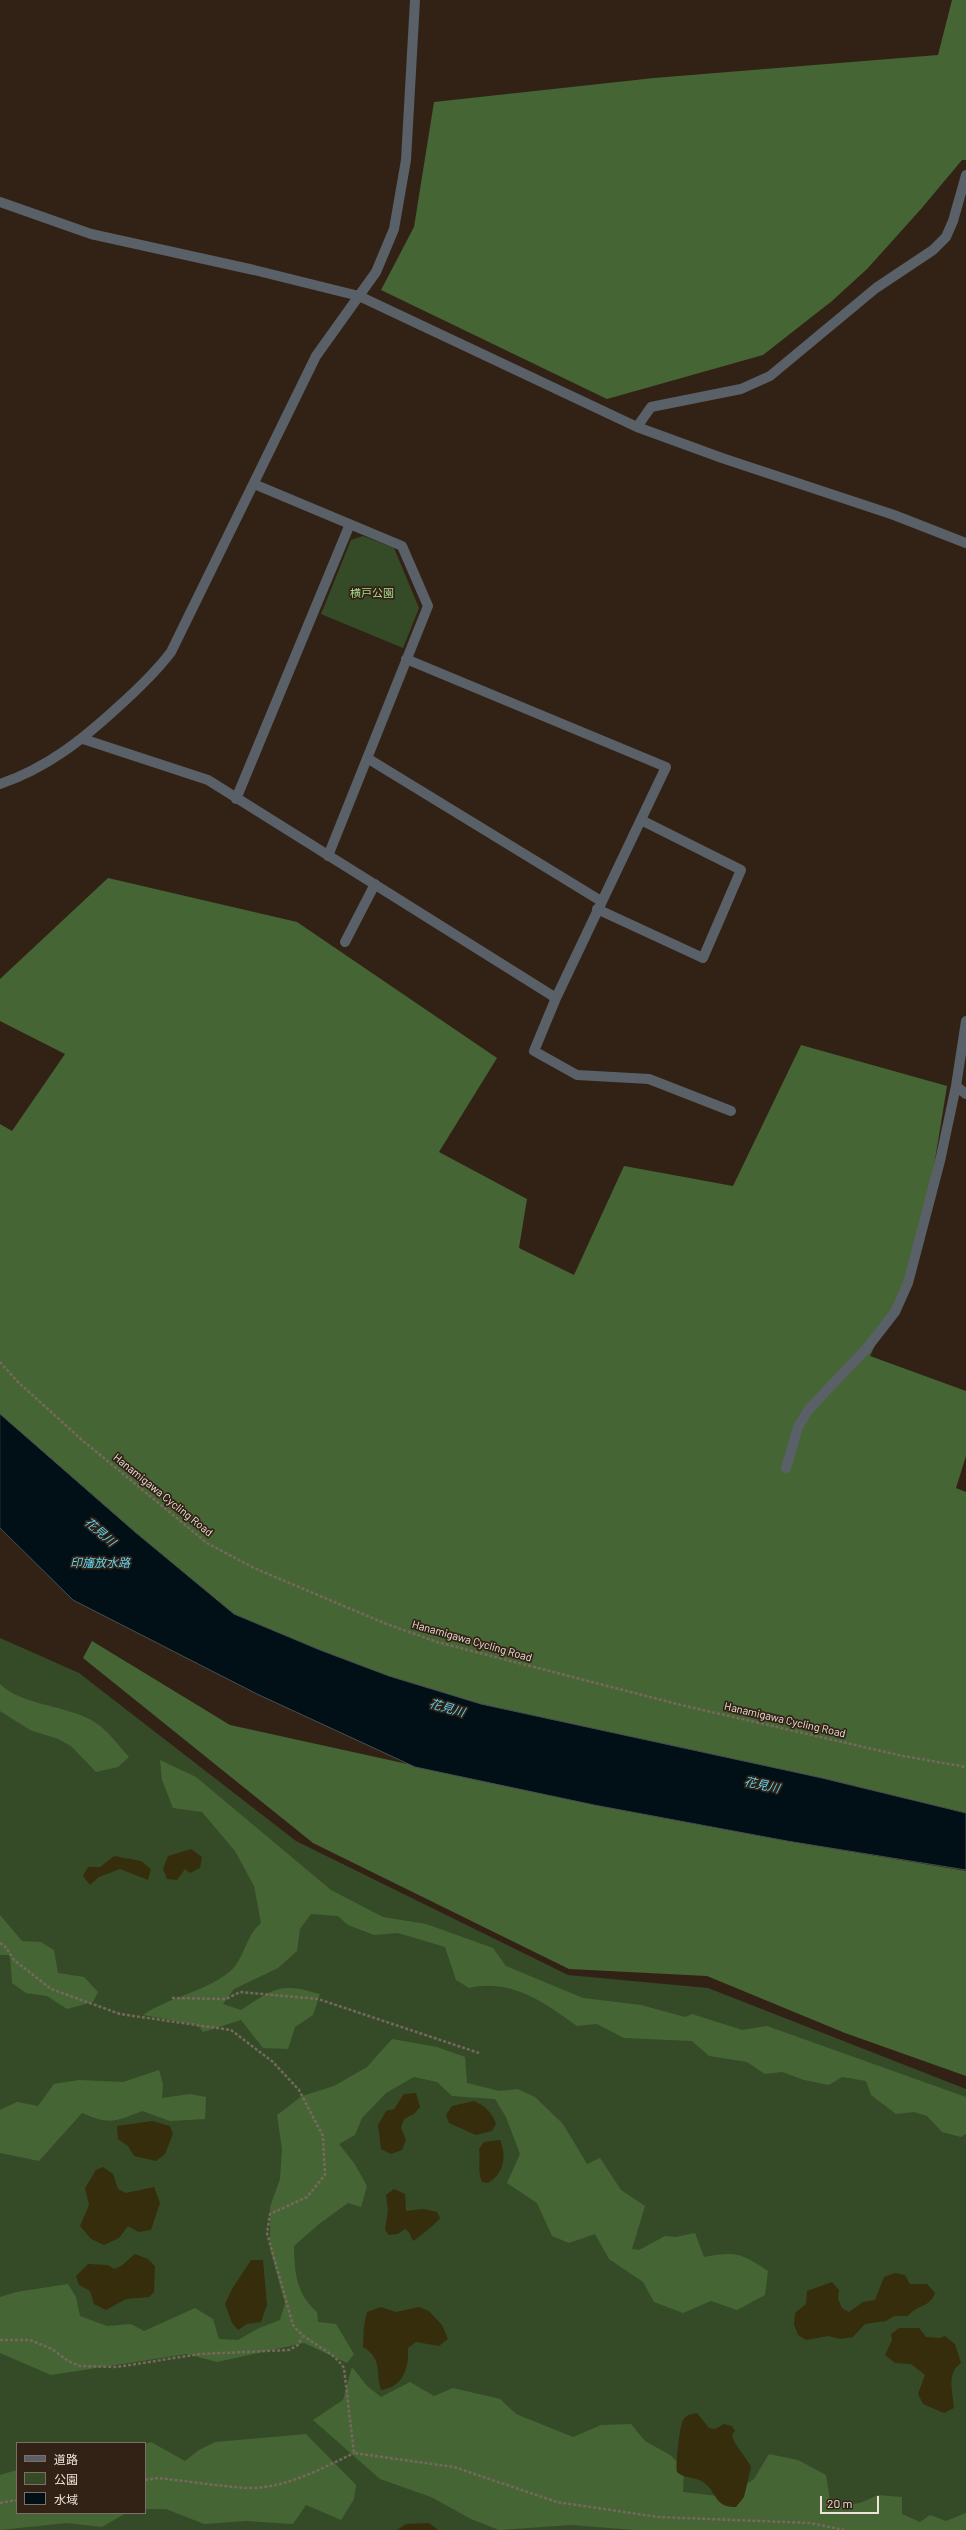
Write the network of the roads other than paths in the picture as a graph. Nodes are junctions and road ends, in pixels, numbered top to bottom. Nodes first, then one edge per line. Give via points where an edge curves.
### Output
1 (415, 0) edge
2 (966, 175) edge
3 (0, 202) edge
4 (359, 296) junction
5 (637, 427) junction
6 (254, 484) junction
7 (350, 524) junction
8 (966, 543) edge
9 (406, 659) junction
10 (83, 739) junction
11 (367, 758) junction
12 (0, 784) edge
13 (236, 799) junction
14 (641, 820) junction
15 (328, 856) junction
16 (375, 884) junction
17 (599, 905) junction
18 (345, 942) dead end
19 (556, 998) junction
20 (966, 1021) edge
21 (956, 1086) junction
22 (966, 1094) edge
23 (731, 1111) dead end
24 (786, 1468) dead end

1 - 4 street via 406,160 394,229 376,272
2 - 5 street via 946,237 933,250 876,288 770,376 741,388 651,407
3 - 4 street via 91,234
4 - 5 street
4 - 6 street via 316,356
5 - 8 street via 894,515
6 - 7 street
6 - 10 street via 171,652 155,673
7 - 9 street via 402,546 428,606
7 - 13 street
9 - 11 street
9 - 14 street via 666,767
10 - 12 street via 41,768
10 - 13 street via 208,780
11 - 15 street
11 - 17 street
13 - 15 street
14 - 17 street
14 - 17 street via 741,870 703,958
15 - 16 street
16 - 18 street
16 - 19 street
17 - 19 street
19 - 23 street via 534,1051 577,1075 649,1079
20 - 21 street
21 - 22 street
21 - 24 street via 940,1161 908,1283 895,1312 867,1348 809,1409 798,1427

